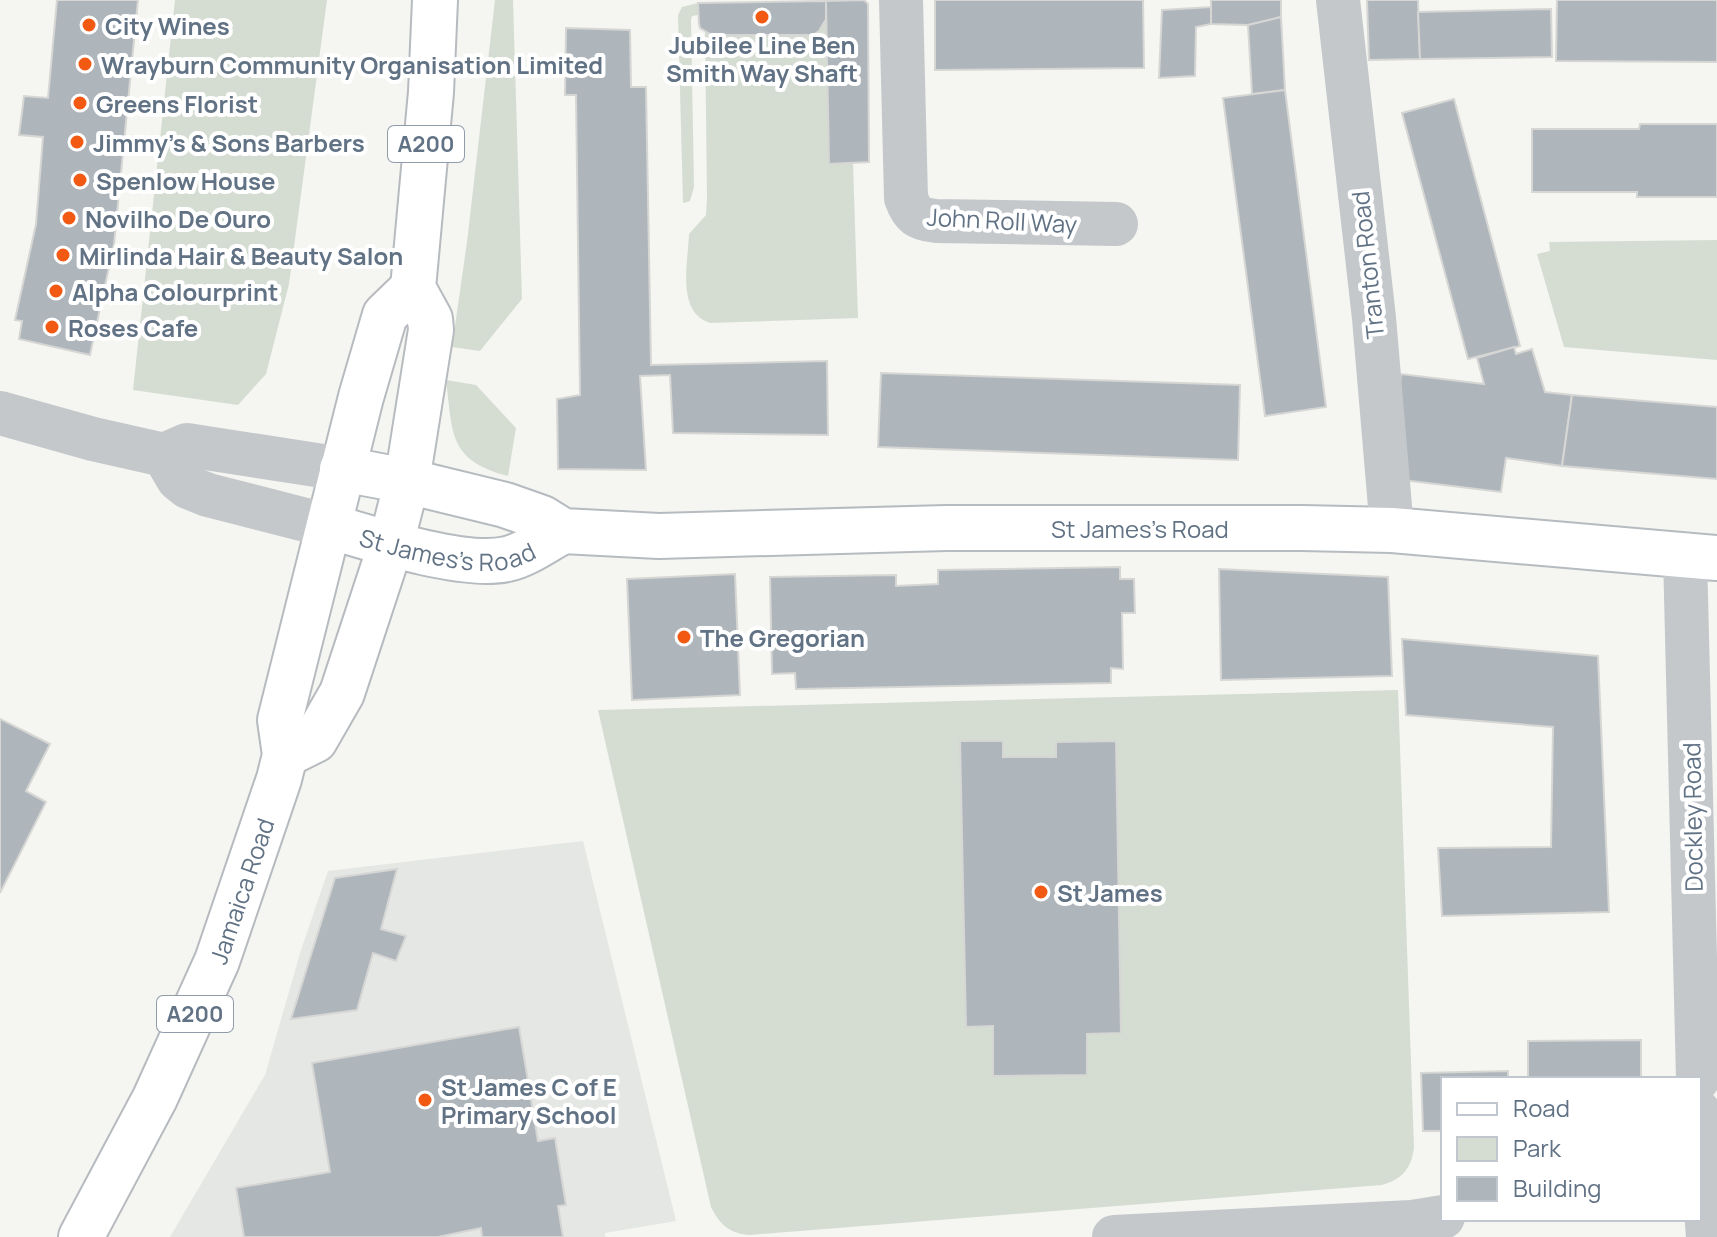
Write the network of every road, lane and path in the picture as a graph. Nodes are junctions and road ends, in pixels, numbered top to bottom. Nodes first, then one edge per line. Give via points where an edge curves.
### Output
1 (435, 0) edge
2 (901, 0) edge
3 (1338, 0) edge
4 (1116, 224) dead end
5 (413, 288) junction
6 (0, 413) edge
7 (164, 455) junction
8 (342, 469) junction
9 (407, 481) junction
10 (329, 526) junction
11 (1392, 530) junction
12 (563, 531) junction
13 (391, 544) junction
14 (1701, 556) edge
15 (285, 755) junction
16 (1698, 1077) edge
17 (1701, 1180) edge
18 (1441, 1217) edge
19 (1390, 1230) edge
20 (81, 1237) edge
21 (1114, 1237) edge
22 (1708, 1237) edge

1 - 5 main road, A200
2 - 4 street, John Roll Way via 906,198 911,212 936,221
3 - 11 street, Tranton Road
5 - 8 main road, Jamaica Road / A200 via 385,315
5 - 9 main road via 431,330
6 - 7 street
7 - 8 street via 187,445
7 - 10 street via 188,487
8 - 9 main road, St James's Road
8 - 10 main road, Jamaica Road / A200
9 - 12 main road, St James's Road via 505,505
9 - 13 main road
10 - 13 main road, St James's Road
10 - 15 main road, Jamaica Road / A200 via 280,720
11 - 12 main road, St James's Road via 1186,526 659,536
11 - 14 main road, St James's Road
12 - 13 main road, St James's Road via 508,559 459,558
13 - 15 main road via 342,693 315,740
14 - 16 street, Dockley Road
15 - 20 main road, Jamaica Road / A200 via 240,901 207,986
17 - 22 street
18 - 19 street
19 - 21 street

